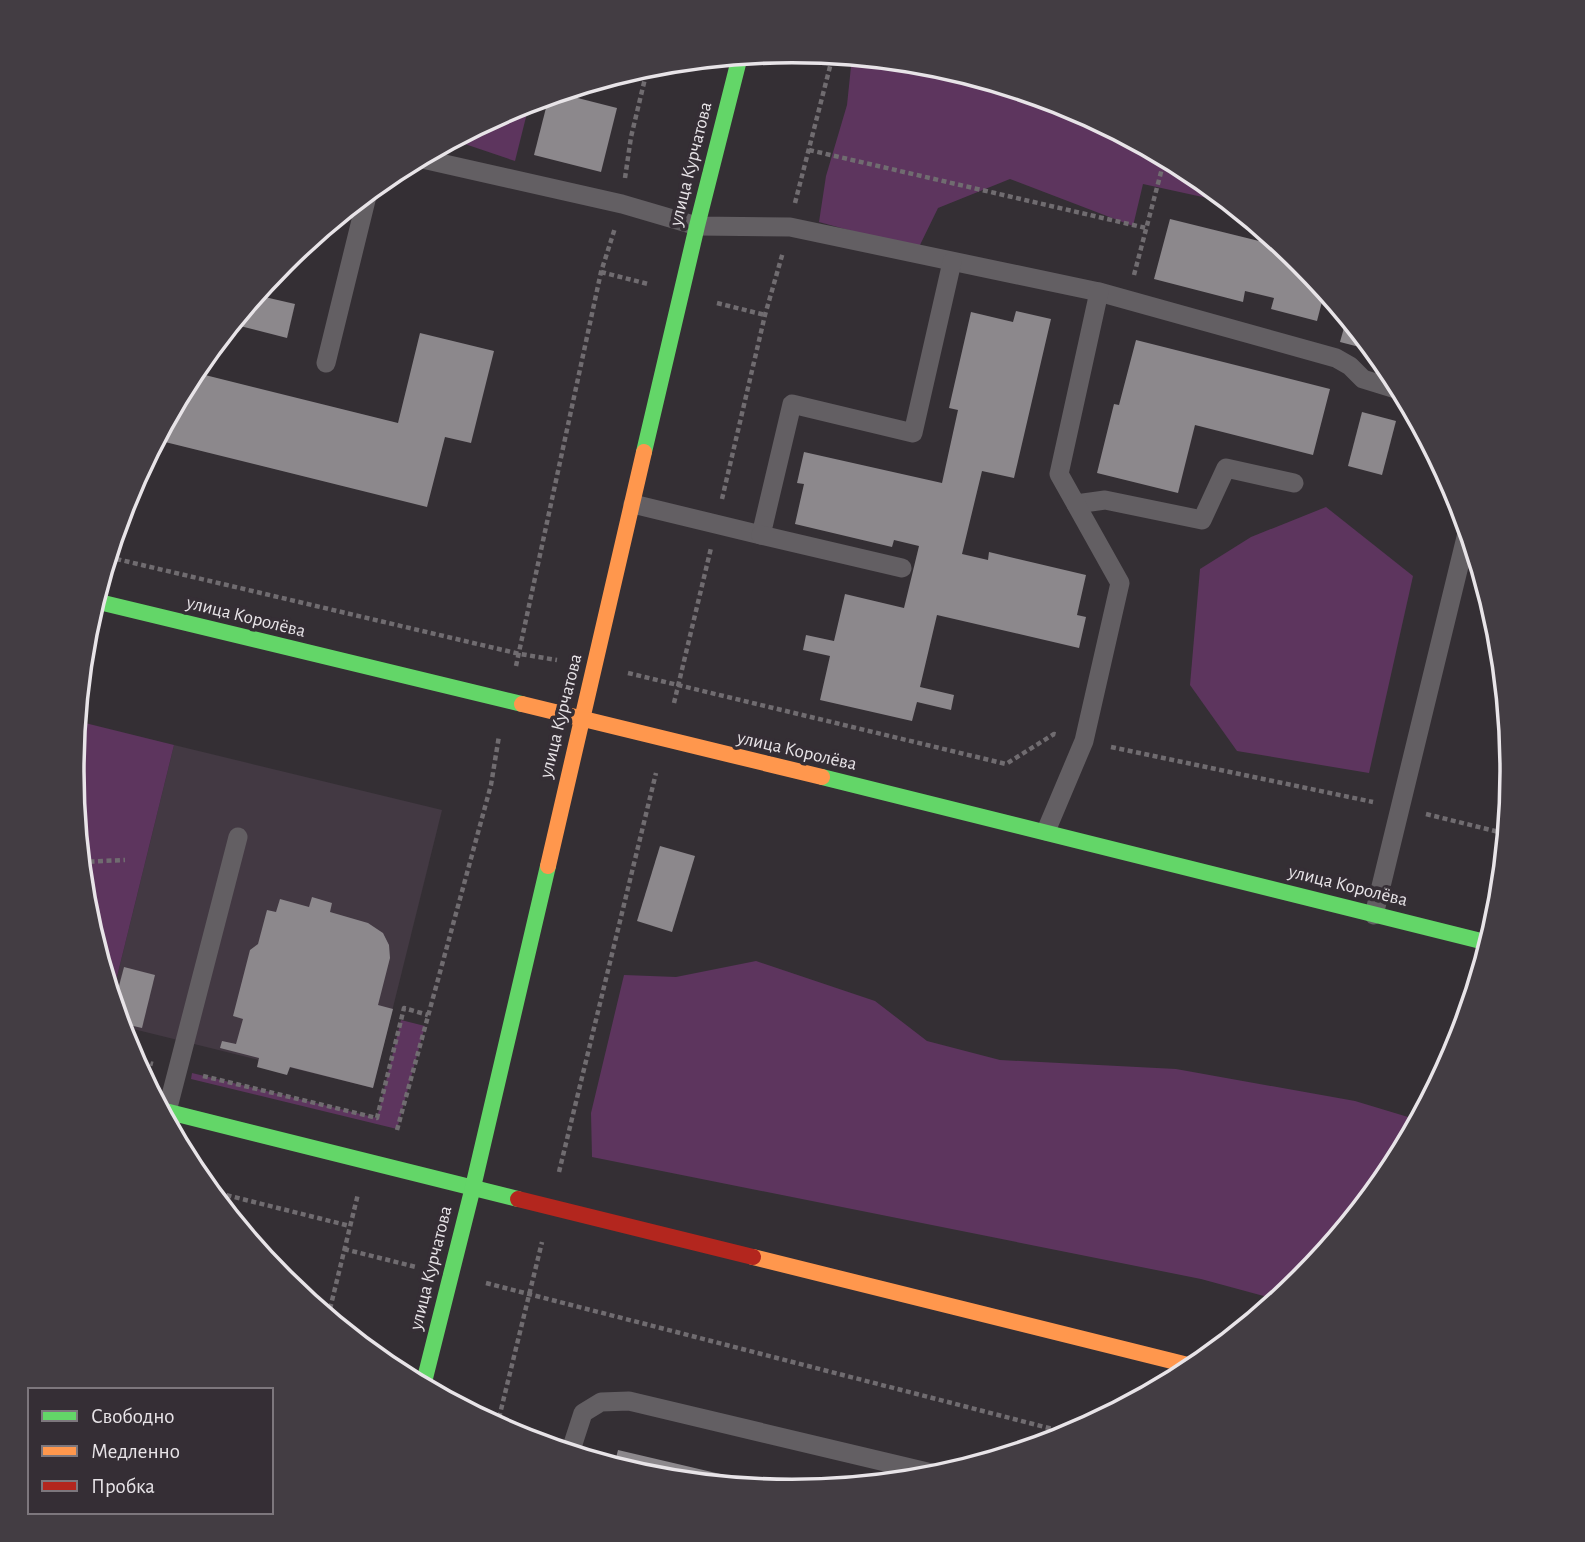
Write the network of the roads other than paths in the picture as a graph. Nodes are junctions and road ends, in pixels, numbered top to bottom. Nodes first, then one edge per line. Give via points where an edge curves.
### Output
1 (738, 66) edge
2 (433, 161) edge
3 (364, 207) edge
4 (697, 226) junction
5 (952, 261) junction
6 (1099, 292) junction
7 (326, 363) dead end
8 (1386, 386) edge
9 (1294, 483) dead end
10 (634, 504) junction
11 (1076, 504) junction
12 (761, 535) junction
13 (1464, 546) edge
14 (902, 568) dead end
15 (105, 604) edge
16 (581, 720) junction
17 (1046, 831) junction
18 (238, 836) dead end
19 (1374, 915) junction
20 (1479, 941) edge
21 (167, 1102) edge
22 (173, 1113) edge
23 (473, 1187) junction
24 (1181, 1363) edge
25 (425, 1376) edge
26 (573, 1444) edge
27 (912, 1468) edge

1 - 4 main road, улица Курчатова
2 - 4 lane via 622,204
3 - 7 lane
4 - 5 lane via 790,227
4 - 10 main road, улица Курчатова
5 - 6 lane
5 - 12 lane via 913,433 792,404
6 - 8 lane via 1336,358 1363,379
6 - 11 lane via 1059,474
9 - 11 lane via 1226,468 1202,520 1105,500
10 - 12 lane
10 - 16 main road, улица Курчатова
11 - 17 lane via 1120,583 1084,741
12 - 14 lane
13 - 19 lane
15 - 16 main road, улица Королёва
16 - 17 main road, улица Королёва
16 - 23 main road, улица Курчатова
17 - 19 main road, улица Королёва
18 - 21 lane
19 - 20 main road, улица Королёва
22 - 23 main road
23 - 24 main road
23 - 25 main road, улица Курчатова
26 - 27 lane via 583,1413 601,1402 629,1401

